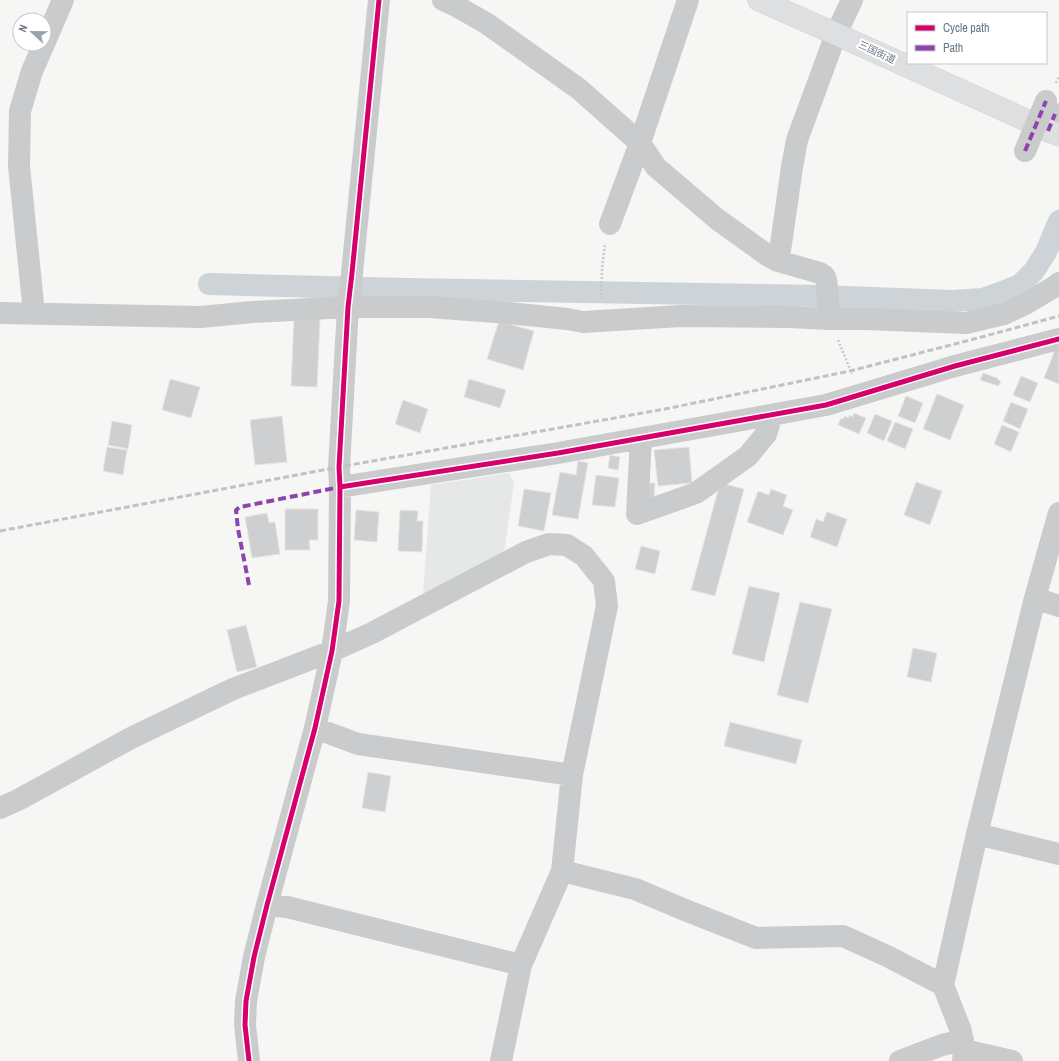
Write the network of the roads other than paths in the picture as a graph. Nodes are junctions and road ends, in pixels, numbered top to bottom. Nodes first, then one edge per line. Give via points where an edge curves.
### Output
1 (63, 0) edge
2 (379, 0) edge
3 (443, 0) edge
4 (688, 0) edge
5 (759, 0) edge
6 (852, 0) edge
7 (52, 25) edge
8 (836, 34) junction
9 (40, 52) edge
10 (907, 62) edge
11 (911, 64) edge
12 (1052, 120) edge
13 (640, 143) junction
14 (1025, 151) dead end
15 (610, 224) road end
16 (778, 261) junction
17 (1059, 283) edge
18 (349, 302) junction
19 (0, 313) edge
20 (34, 313) junction
21 (828, 314) junction
22 (1059, 339) edge
23 (772, 415) junction
24 (641, 438) junction
25 (340, 488) junction
26 (1059, 513) edge
27 (1035, 598) junction
28 (1059, 606) edge
29 (332, 651) junction
30 (315, 728) junction
31 (572, 775) junction
32 (0, 808) edge
33 (976, 834) junction
34 (1059, 854) edge
35 (562, 870) junction
36 (267, 905) junction
37 (521, 965) junction
38 (943, 985) junction
39 (963, 1051) edge
40 (249, 1061) edge
41 (501, 1061) edge
42 (900, 1061) edge
43 (1012, 1061) edge

1 - 7 street
2 - 18 street
3 - 13 street via 486,22 579,89
4 - 13 street
5 - 8 highway, 三国街道
6 - 8 street
8 - 10 highway, 三国街道
8 - 16 street via 797,140
9 - 20 street via 20,111 19,166
11 - 12 highway, 三国街道
12 - 14 street, bridge
13 - 15 street
13 - 16 street via 656,167 716,219
16 - 21 street via 820,273 826,278
17 - 21 street via 1004,314 966,323 865,319
18 - 20 street via 202,317
18 - 21 street via 516,313 583,322 681,316 789,317
18 - 25 street via 339,467
19 - 20 street
22 - 23 street via 955,366 826,405
23 - 24 street
23 - 24 street via 766,434 748,456 696,493 637,514
24 - 25 street via 558,454
25 - 29 street via 339,601
26 - 27 street
27 - 28 street
27 - 33 street
29 - 30 street
29 - 31 street via 372,633 526,552 548,544 567,545 584,556 604,581 607,606
29 - 32 street via 227,692 131,738
30 - 31 street via 358,744
30 - 36 street
31 - 35 street
33 - 34 street
33 - 38 street
35 - 37 street
35 - 38 street via 635,888 756,938 843,936
36 - 37 street via 287,907
36 - 40 street via 246,1001 245,1025
37 - 41 street
38 - 39 street via 961,1031
39 - 42 street via 942,1045
39 - 43 street

